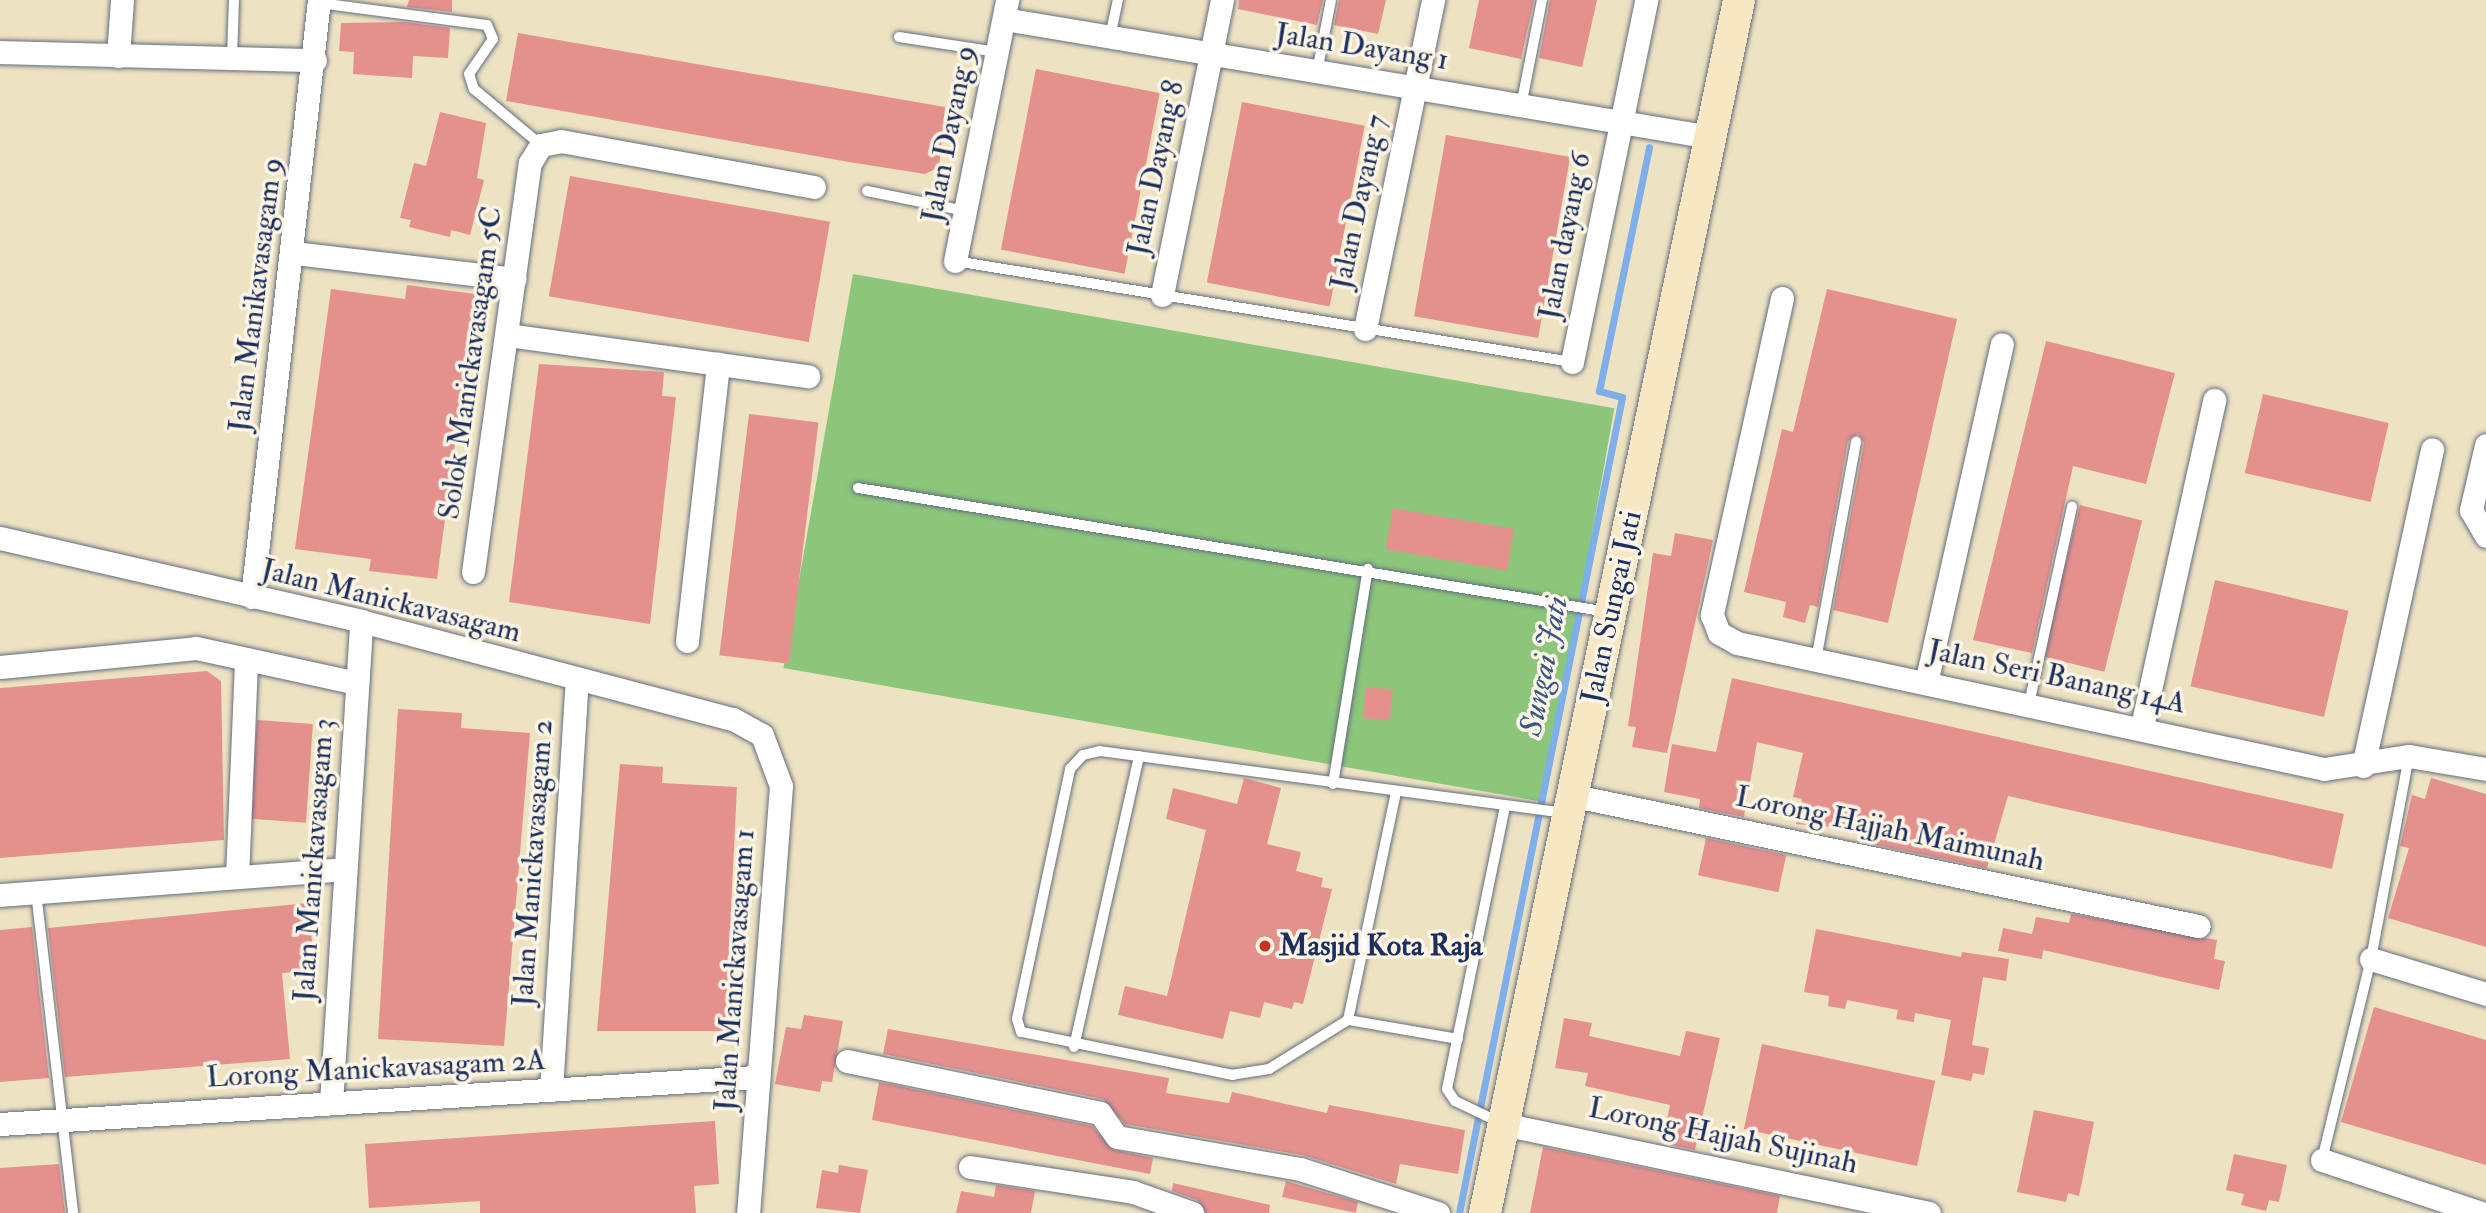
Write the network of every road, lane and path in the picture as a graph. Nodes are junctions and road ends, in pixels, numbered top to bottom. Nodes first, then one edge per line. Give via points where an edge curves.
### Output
1 (122, 0) edge
2 (234, 0) edge
3 (1118, 0) edge
4 (1222, 0) edge
5 (1331, 0) edge
6 (1433, 0) edge
7 (1542, 0) edge
8 (1646, 0) edge
9 (1739, 0) edge
10 (319, 1) edge
11 (1005, 10) edge
12 (900, 37) dead end
13 (1110, 37) junction
14 (0, 52) edge
15 (997, 52) junction
16 (1211, 54) junction
17 (118, 56) junction
18 (232, 57) junction
19 (315, 60) junction
20 (1317, 72) junction
21 (1415, 88) junction
22 (1521, 106) junction
23 (1620, 122) junction
24 (1710, 137) junction
25 (536, 154) junction
26 (814, 187) dead end
27 (867, 191) dead end
28 (965, 211) junction
29 (294, 253) junction
30 (955, 261) joint
31 (514, 279) junction
32 (1162, 295) junction
33 (1782, 298) dead end
34 (1366, 328) junction
35 (507, 335) junction
36 (2002, 344) dead end
37 (1572, 362) joint
38 (718, 363) junction
39 (808, 376) dead end
40 (2214, 400) dead end
41 (1856, 442) dead end
42 (2486, 445) edge
43 (2432, 449) dead end
44 (858, 488) dead end
45 (2072, 507) dead end
46 (2486, 536) edge
47 (0, 538) edge
48 (1368, 569) junction
49 (473, 572) dead end
50 (252, 597) junction
51 (1603, 611) junction
52 (361, 621) junction
53 (687, 641) dead end
54 (246, 659) junction
55 (1816, 660) junction
56 (0, 667) edge
57 (576, 682) junction
58 (1926, 682) junction
59 (357, 683) junction
60 (2029, 704) junction
61 (2142, 726) junction
62 (762, 735) joint
63 (1139, 756) junction
64 (2409, 756) junction
65 (2363, 766) junction
66 (2486, 769) edge
67 (1333, 784) junction
68 (1396, 792) junction
69 (1505, 806) junction
70 (1563, 807) junction
71 (345, 869) junction
72 (237, 877) junction
73 (36, 892) junction
74 (0, 895) edge
75 (2197, 926) dead end
76 (2371, 959) junction
77 (2486, 995) edge
78 (1348, 1020) junction
79 (1458, 1039) junction
80 (1074, 1047) junction
81 (847, 1061) dead end
82 (756, 1077) junction
83 (551, 1090) junction
84 (331, 1103) junction
85 (62, 1119) junction
86 (1494, 1120) junction
87 (0, 1124) edge
88 (2322, 1160) joint
89 (970, 1167) dead end
90 (2449, 1208) edge
91 (73, 1213) edge
92 (748, 1213) edge
93 (1192, 1213) edge
94 (1438, 1213) edge
95 (1485, 1213) edge
96 (1929, 1213) edge
97 (2480, 1213) edge

1 - 17 street
2 - 18 lane
3 - 13 lane
4 - 16 street, Jalan Dayang 8
5 - 20 lane
6 - 21 street, Jalan Dayang 7
7 - 22 lane
8 - 23 street, Jalan dayang 6
9 - 24 main road, Jalan Sungai Jati
10 - 19 street, Jalan Manikavasagam 9
10 - 25 lane via 487,25 493,39 469,74 474,89
11 - 13 street, Jalan Dayang 1
11 - 15 street, Jalan Dayang 9
12 - 15 lane
13 - 16 street, Jalan Dayang 1
14 - 17 street
15 - 28 street, Jalan Dayang 9
16 - 20 street, Jalan Dayang 1
16 - 32 street, Jalan Dayang 8
17 - 18 street
18 - 19 street
19 - 29 street, Jalan Manikavasagam 9
20 - 21 street, Jalan Dayang 1
21 - 22 street, Jalan Dayang 1
21 - 34 street, Jalan Dayang 7
22 - 23 street, Jalan Dayang 1
23 - 24 street, Jalan Dayang 1
23 - 37 street, Jalan dayang 6
24 - 51 main road, Jalan Sungai Jati
25 - 26 street via 561,141
25 - 31 street, Solok Manickavasagam 5C
27 - 28 lane
28 - 30 street, Jalan Dayang 9
29 - 31 street
29 - 50 street, Jalan Manikavasagam 9
30 - 32 lane
31 - 35 street, Solok Manickavasagam 5C
32 - 34 lane
33 - 55 street, Jalan Seri Banang 14A via 1712,615 1719,633 1737,643
34 - 37 lane
35 - 38 street
35 - 49 street, Solok Manickavasagam 5C
36 - 58 street
38 - 39 street
38 - 53 street
40 - 61 street
41 - 55 lane
42 - 46 street via 2471,510
43 - 65 street
44 - 48 lane
45 - 60 lane
47 - 50 street, Jalan Manickavasagam
48 - 51 lane
48 - 67 lane
50 - 52 street, Jalan Manickavasagam
51 - 70 main road, Jalan Sungai Jati
52 - 57 street, Jalan Manickavasagam
52 - 59 street, Jalan Manickavasagam 3
54 - 56 street via 196,648
54 - 59 street
54 - 72 street
55 - 58 street, Jalan Seri Banang 14A
57 - 62 street, Jalan Manickavasagam via 733,719
57 - 83 street, Jalan Manickavasagam 2
58 - 60 street, Jalan Seri Banang 14A
59 - 71 street, Jalan Manickavasagam 3
60 - 61 street, Jalan Seri Banang 14A
61 - 65 street, Jalan Seri Banang 14A via 2324,769
62 - 82 street, Jalan Manickavasagam 1 via 781,786
63 - 67 lane
63 - 80 lane
63 - 80 lane via 1100,751 1083,755 1070,769 1017,1019 1033,1040
64 - 65 street, Jalan Seri Banang 14A
64 - 66 street
64 - 76 lane
67 - 68 lane
68 - 69 lane
68 - 78 lane
69 - 70 lane
69 - 79 lane
70 - 75 street, Lorong Hajjah Maimunah
70 - 86 main road, Jalan Sungai Jati
71 - 72 street
71 - 84 street, Jalan Manickavasagam 3
72 - 73 street
73 - 74 street
73 - 85 lane
76 - 77 street
76 - 88 lane
78 - 79 lane
78 - 80 lane via 1254,1074
79 - 86 lane via 1447,1089 1465,1107
81 - 94 street via 1100,1113 1117,1137 1300,1170
82 - 83 street, Lorong Manickavasagam 2A
82 - 92 street, Jalan Manickavasagam 1
83 - 84 street, Lorong Manickavasagam 2A
84 - 85 street, Lorong Manickavasagam 2A
85 - 87 street, Lorong Manickavasagam 2A
85 - 91 lane
86 - 95 main road, Jalan Sungai Jati
86 - 96 street, Lorong Hajjah Sujinah
88 - 90 street
89 - 93 street via 1133,1192
90 - 97 street

